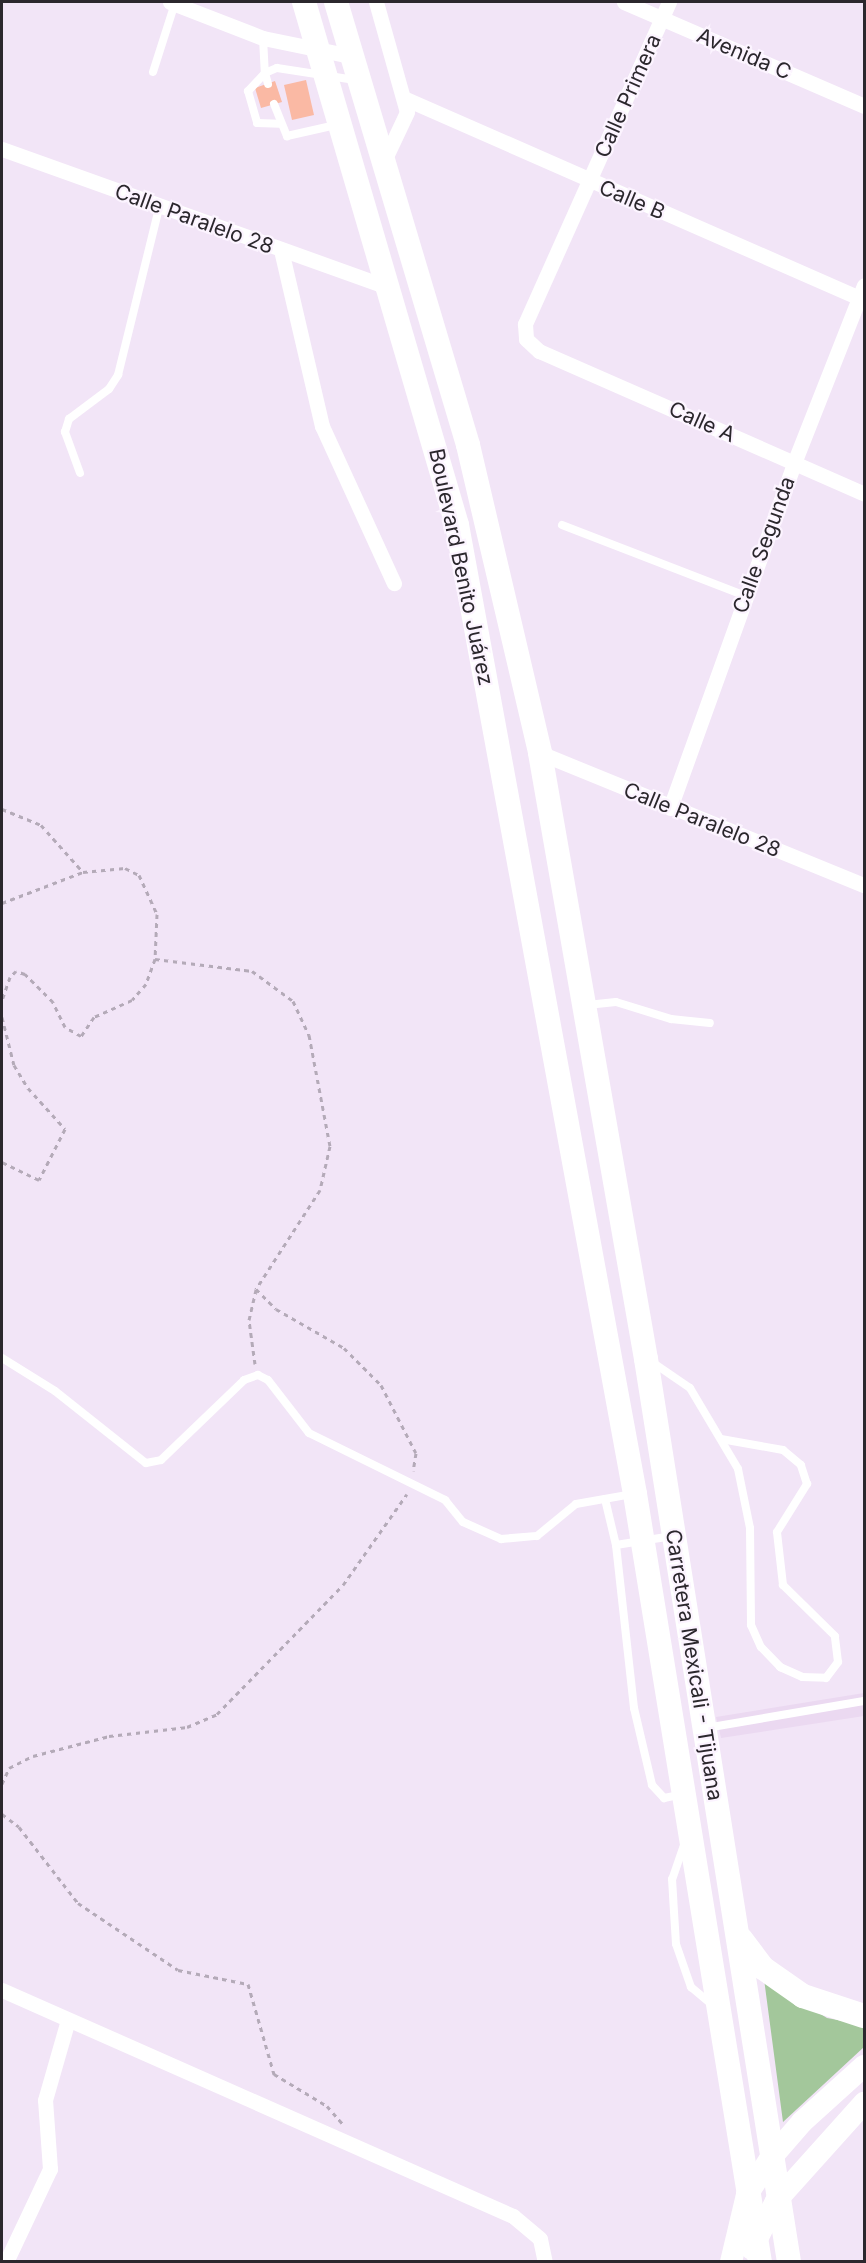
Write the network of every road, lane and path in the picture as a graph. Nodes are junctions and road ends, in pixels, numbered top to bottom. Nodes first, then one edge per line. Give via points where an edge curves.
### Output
1 (172, 2) edge
2 (304, 2) edge
3 (336, 2) edge
4 (376, 2) edge
5 (624, 2) edge
6 (669, 2) edge
7 (662, 18) junction
8 (263, 38) junction
9 (319, 52) junction
10 (351, 56) junction
11 (153, 72) dead end
12 (264, 73) junction
13 (326, 75) junction
14 (360, 81) junction
15 (268, 84) dead end
16 (406, 99) junction
17 (274, 104) dead end
18 (864, 106) edge
19 (280, 124) junction
20 (340, 124) junction
21 (2, 149) edge
22 (383, 163) junction
23 (590, 182) junction
24 (159, 208) junction
25 (281, 250) junction
26 (388, 287) junction
27 (863, 294) edge
28 (539, 351) joint
29 (417, 381) junction
30 (794, 463) junction
31 (80, 473) dead end
32 (864, 494) edge
33 (483, 508) junction
34 (562, 525) dead end
35 (394, 582) dead end
36 (746, 596) junction
37 (540, 753) junction
38 (670, 808) junction
39 (2, 809) edge
40 (83, 872) junction
41 (864, 885) edge
42 (2, 903) edge
43 (2, 1000) edge
44 (583, 1005) junction
45 (2, 1017) edge
46 (710, 1023) dead end
47 (594, 1070) joint
48 (560, 1073) joint
49 (2, 1162) edge
50 (256, 1289) dead end
51 (2, 1358) edge
52 (646, 1359) junction
53 (258, 1375) junction
54 (721, 1439) junction
55 (635, 1494) junction
56 (605, 1498) junction
57 (673, 1536) junction
58 (642, 1539) junction
59 (616, 1545) junction
60 (864, 1701) edge
61 (705, 1728) junction
62 (685, 1794) junction
63 (2, 1814) edge
64 (690, 1830) junction
65 (740, 1938) junction
66 (2, 1990) edge
67 (864, 2016) edge
68 (719, 2019) junction
69 (68, 2020) junction
70 (864, 2066) edge
71 (864, 2103) edge
72 (345, 2141) junction
73 (770, 2151) junction
74 (747, 2195) junction
75 (776, 2201) junction
76 (754, 2253) edge
77 (6, 2262) edge
78 (545, 2262) edge
79 (730, 2262) edge
80 (782, 2262) edge
81 (789, 2262) edge

1 - 8 street
1 - 11 lane
2 - 9 main road, Boulevard Benito Juárez
3 - 10 main road, Boulevard Benito Juárez
4 - 16 street
5 - 7 street, Avenida C
6 - 7 street, Calle Primera
7 - 18 street, Avenida C
7 - 23 street, Calle Primera
8 - 9 street
8 - 12 lane
9 - 10 street
9 - 13 main road, Boulevard Benito Juárez
10 - 14 main road, Boulevard Benito Juárez
12 - 13 lane via 292,68
12 - 15 lane
12 - 19 lane via 248,91 257,123
13 - 14 lane
13 - 20 main road, Boulevard Benito Juárez
14 - 22 main road, Boulevard Benito Juárez
16 - 22 street via 404,126
16 - 23 street, Calle B
17 - 19 lane
19 - 20 lane via 283,132 293,136
20 - 26 main road, Boulevard Benito Juárez
21 - 24 street, Calle Paralelo 28
22 - 33 main road, Boulevard Benito Juárez
23 - 27 street, Calle B
23 - 28 street, Calle Primera via 525,324 526,339
24 - 25 street, Calle Paralelo 28
24 - 31 lane via 118,375 109,389 69,419 65,432
25 - 26 street, Calle Paralelo 28
25 - 35 street via 322,426
26 - 29 main road, Boulevard Benito Juárez
27 - 30 street, Calle Segunda
28 - 30 street, Calle A
29 - 33 main road via 443,417 470,504
29 - 48 main road, Boulevard Benito Juárez via 457,525
30 - 32 street, Calle A
30 - 36 street, Calle Segunda
33 - 37 main road, Boulevard Benito Juárez
34 - 36 lane
36 - 38 street, Calle Segunda
37 - 38 street, Calle Paralelo 28
37 - 44 main road, Boulevard Benito Juárez
38 - 41 street, Calle Paralelo 28
39 - 40 path via 41,825
40 - 42 path
40 - 43 path via 125,868 139,875 150,891 157,914 155,959 146,984 132,1000 94,1017 81,1036 65,1027 53,1002 25,974 16,971 10,977
44 - 46 lane via 616,1002 671,1019
44 - 47 main road, Boulevard Benito Juárez
45 - 49 path via 14,1065 28,1088 65,1129 39,1180
47 - 52 main road, Carretera Mexicali - Tijuana
48 - 55 main road, Carretera Mexicali - Tijuana
50 - 53 path via 249,1320
51 - 53 lane via 55,1391 146,1463 160,1460 244,1380
52 - 54 lane via 690,1388
52 - 57 main road, Carretera Mexicali - Tijuana
53 - 56 lane via 268,1380 309,1433 444,1500 482,1533 501,1539 537,1536 576,1504
54 - 54 lane via 738,1469 750,1528 751,1625 780,1667 802,1677 826,1678 838,1662 834,1636 783,1585 777,1532 807,1484 801,1465 783,1450
55 - 56 lane
55 - 58 main road, Carretera Mexicali - Tijuana
56 - 59 lane
57 - 58 lane
57 - 61 main road, Carretera Mexicali - Tijuana
58 - 59 lane
58 - 62 main road, Carretera Mexicali - Tijuana
59 - 62 lane via 634,1708 652,1785 664,1798
60 - 61 lane
61 - 65 main road, Carretera Mexicali - Tijuana
62 - 64 main road, Carretera Mexicali - Tijuana
63 - 72 path via 20,1827 78,1903 178,1970 248,1984 266,2062 274,2074 341,2119
64 - 68 main road, Carretera Mexicali - Tijuana
64 - 68 lane via 672,1879 671,1917 684,1974
65 - 67 main road via 763,1968 803,1996
65 - 73 main road, Carretera Mexicali - Tijuana
66 - 69 street
68 - 73 main road via 742,2053 753,2129
68 - 74 main road, Carretera Mexicali - Tijuana
69 - 72 street
69 - 77 street via 45,2100 50,2169
70 - 73 main road
71 - 75 main road
72 - 78 street via 513,2216 540,2239
73 - 74 main road
73 - 75 main road, Carretera Mexicali - Tijuana
74 - 76 main road, Carretera Mexicali - Tijuana
74 - 79 main road
75 - 76 main road
75 - 81 main road, Carretera Mexicali - Tijuana
76 - 80 main road via 773,2238

